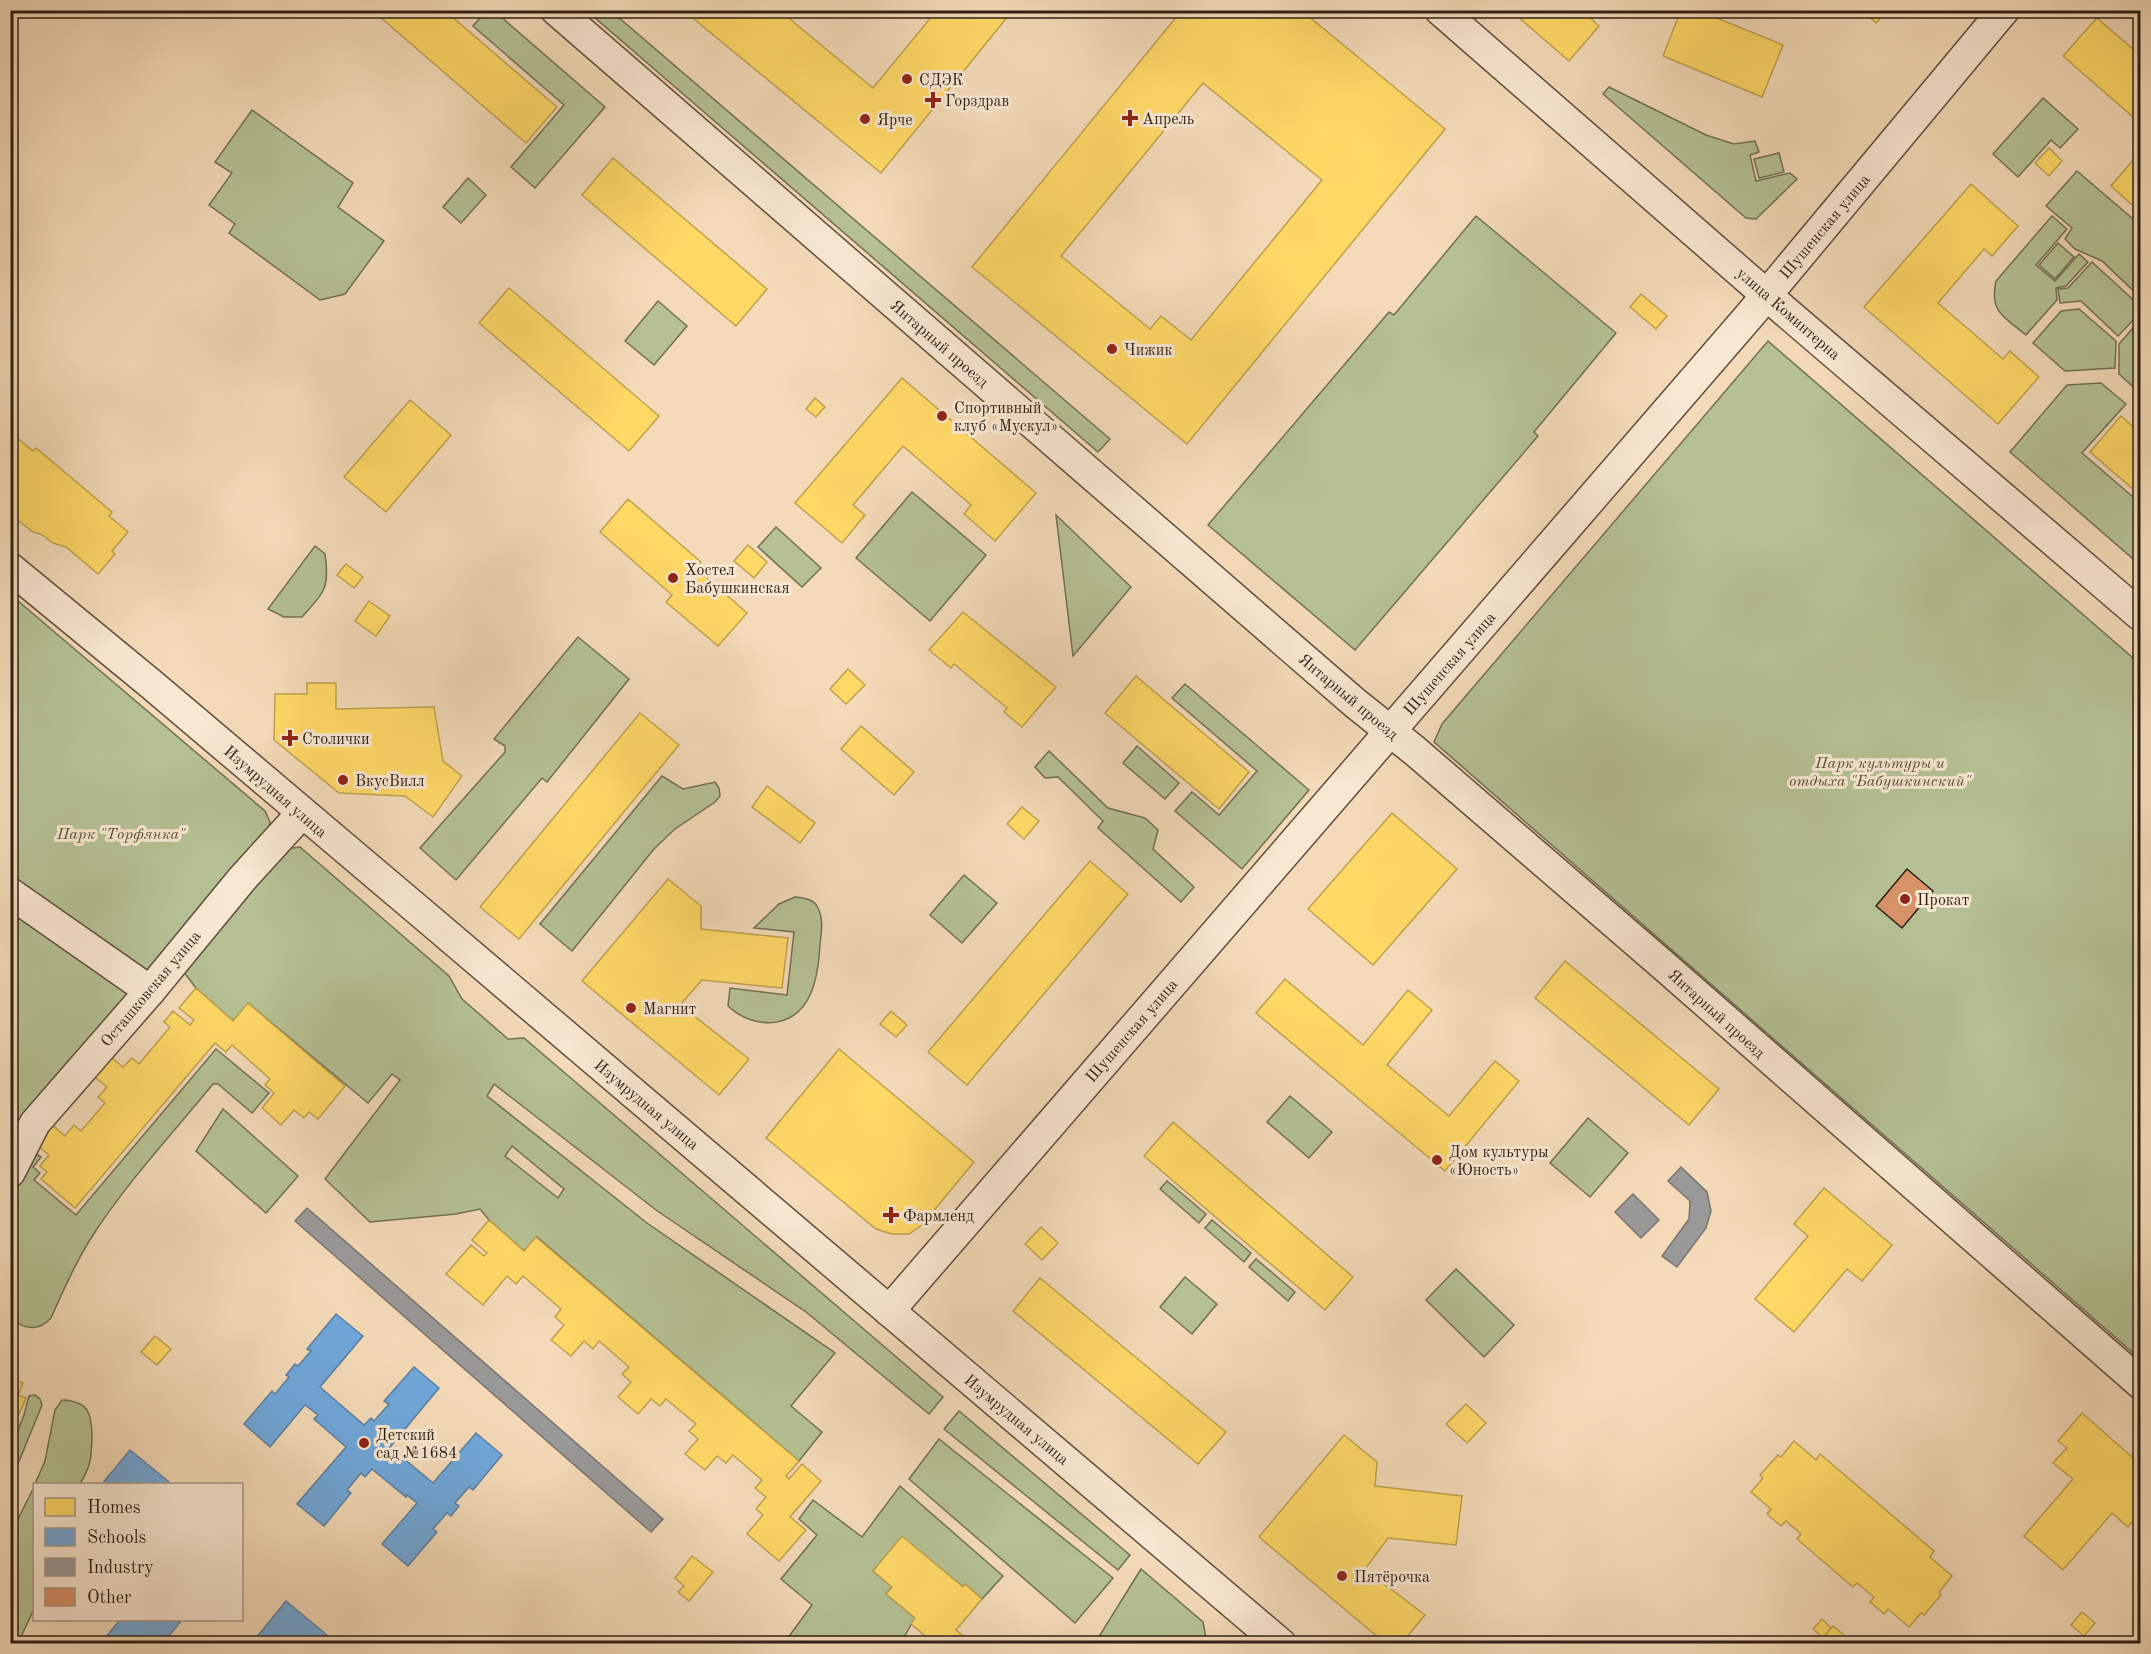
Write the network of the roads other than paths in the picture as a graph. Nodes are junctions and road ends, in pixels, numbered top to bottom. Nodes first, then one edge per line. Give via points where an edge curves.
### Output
1 (556, 10) edge
2 (1440, 10) edge
3 (2004, 10) edge
4 (1767, 295) junction
5 (10, 568) edge
6 (2140, 615) edge
7 (1389, 731) junction
8 (302, 813) junction
9 (10, 893) edge
10 (150, 992) junction
11 (10, 1172) edge
12 (889, 1311) junction
13 (2140, 1383) edge
14 (1281, 1644) edge

1 - 7 street, Янтарный проезд
2 - 4 street, улица Коминтерна
3 - 4 street, Шушенская улица
4 - 6 street, улица Коминтерна
4 - 7 street, Шушенская улица
5 - 8 street, Изумрудная улица
7 - 12 street, Шушенская улица
7 - 13 street, Янтарный проезд
8 - 10 street, Осташковская улица via 242,879
8 - 12 street, Изумрудная улица
9 - 10 street
10 - 11 street, Осташковская улица via 35,1123
12 - 14 street, Изумрудная улица

